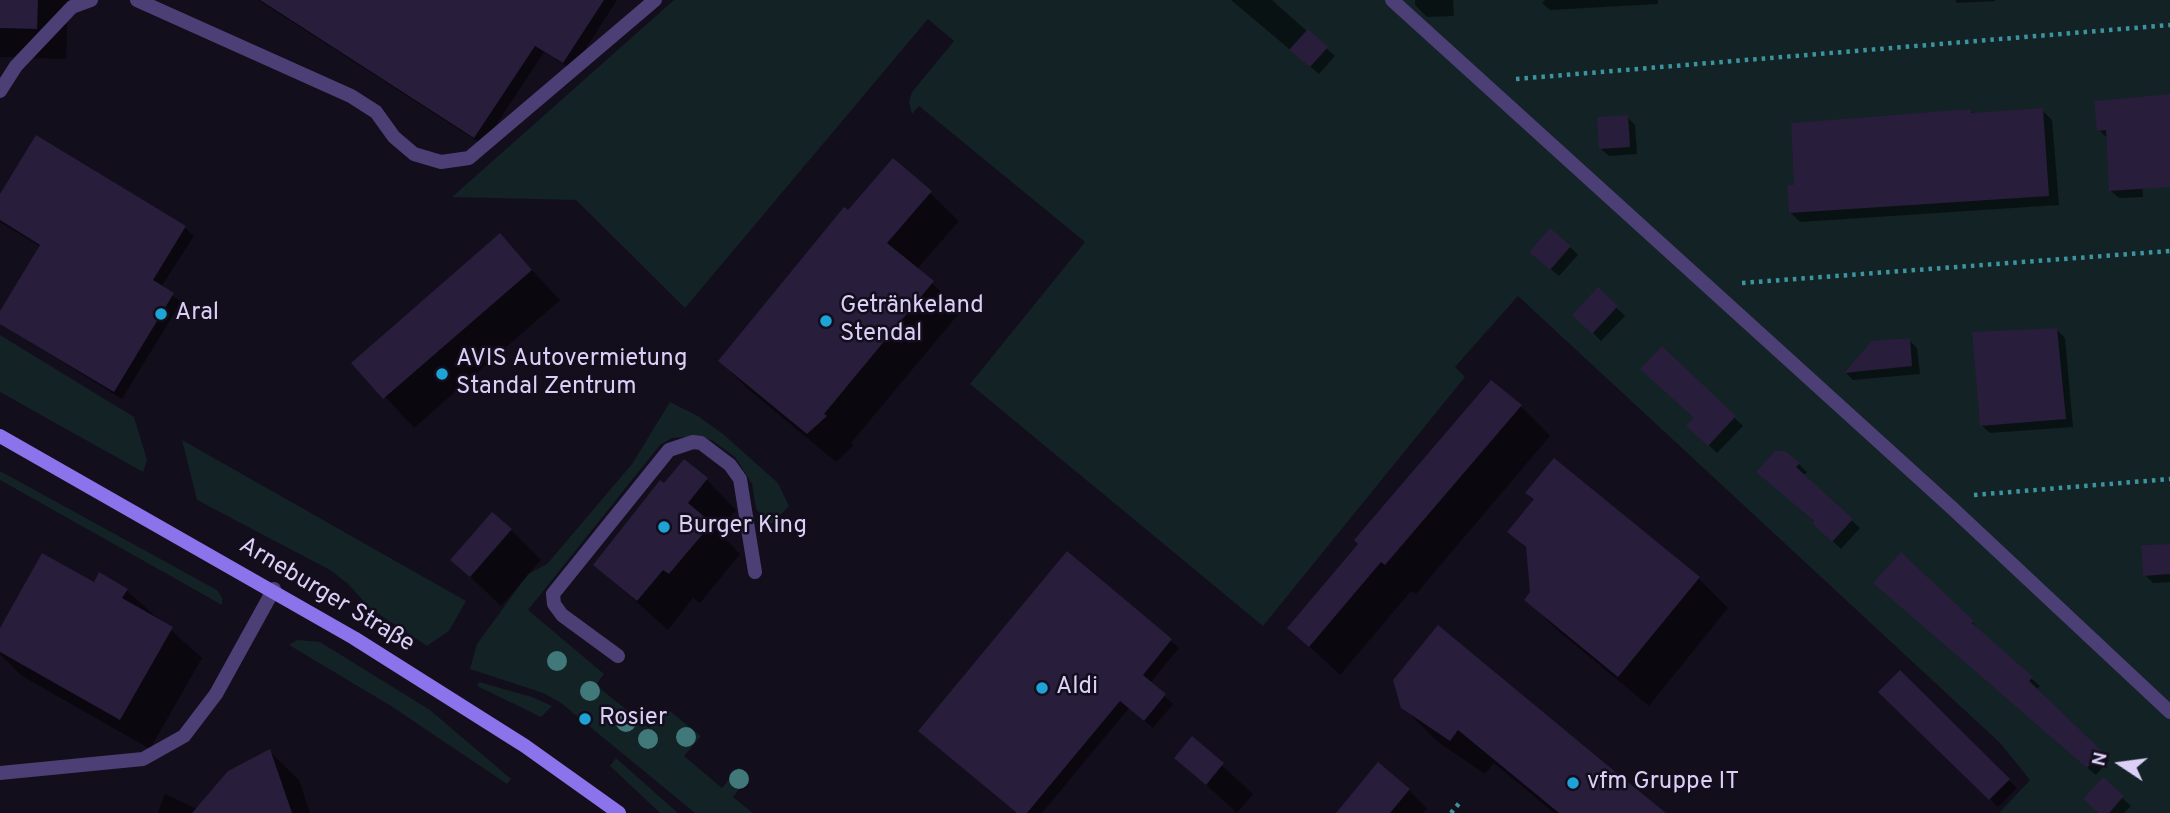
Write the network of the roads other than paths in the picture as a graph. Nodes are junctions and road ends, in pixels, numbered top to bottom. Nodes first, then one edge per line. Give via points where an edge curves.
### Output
1 (91, 0) edge
2 (137, 0) edge
3 (655, 0) edge
4 (1392, 0) edge
5 (0, 91) edge
6 (0, 436) edge
7 (755, 572) dead end
8 (274, 589) junction
9 (618, 656) dead end
10 (2170, 712) edge
11 (0, 773) edge
12 (618, 813) edge

1 - 5 lane via 72,7 16,66
2 - 3 lane via 351,96 376,112 414,154 441,162 469,158
4 - 10 lane
6 - 8 main road, Arneburger Straße
7 - 9 lane via 740,479 701,443 669,450 553,594 562,615
8 - 11 lane via 216,694 184,736 143,759
8 - 12 main road, Arneburger Straße via 525,746

